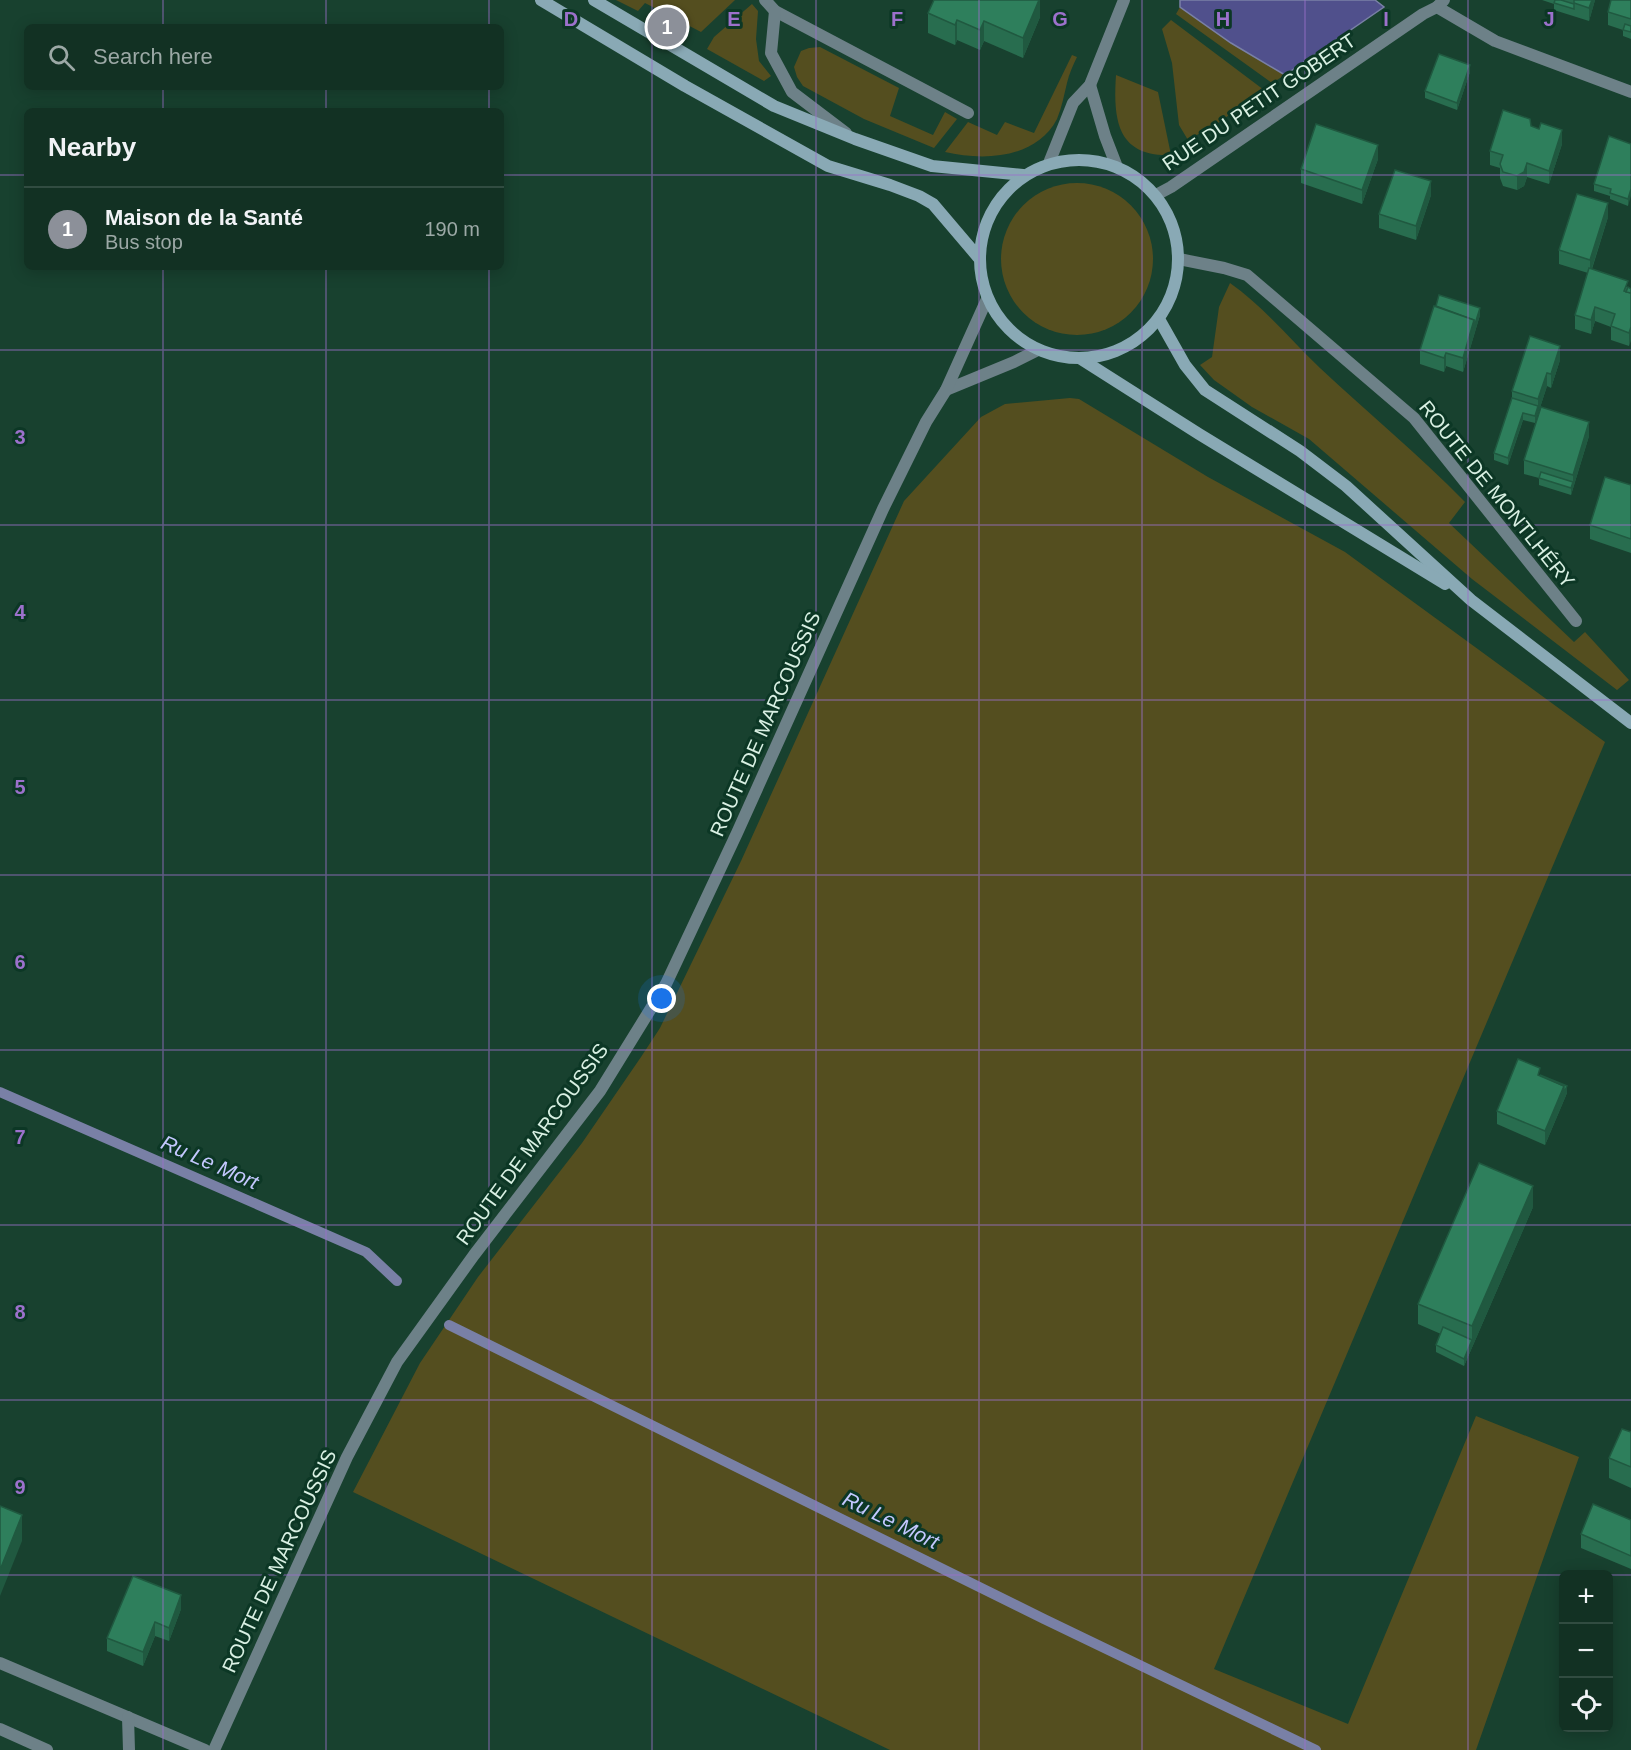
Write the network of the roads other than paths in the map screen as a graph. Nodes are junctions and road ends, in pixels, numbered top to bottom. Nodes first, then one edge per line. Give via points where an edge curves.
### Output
1 (541, 0) edge
2 (594, 0) edge
3 (765, 0) edge
4 (1124, 0) edge
5 (1441, 3) edge
6 (775, 11) junction
7 (1090, 85) junction
8 (1631, 92) edge
9 (968, 114) dead end
10 (855, 139) junction
11 (1049, 163) junction
12 (1118, 166) junction
13 (1023, 176) junction
14 (1156, 195) junction
15 (978, 257) junction
16 (1179, 259) junction
17 (987, 299) junction
18 (1159, 319) junction
19 (1038, 350) junction
20 (1081, 358) junction
21 (946, 390) junction
22 (1472, 600) junction
23 (1576, 621) dead end
24 (1631, 723) edge
25 (0, 1663) edge
26 (128, 1717) junction
27 (0, 1729) edge
28 (46, 1750) edge
29 (129, 1750) edge
30 (205, 1750) edge
31 (214, 1750) edge

1 - 15 main road via 828,166 890,185 933,204
2 - 10 main road via 774,106
3 - 6 street
4 - 7 street
5 - 8 street via 1495,41
5 - 14 street, RUE DU PETIT GOBERT
6 - 9 street
6 - 10 street via 771,53 792,92
7 - 11 street via 1073,104
7 - 12 street
10 - 13 main road via 932,166
11 - 12 main road via 1084,159
11 - 13 main road
12 - 14 main road
13 - 15 main road via 999,198 984,226
14 - 16 main road via 1173,225
15 - 17 main road
16 - 18 main road via 1174,290
16 - 23 street, ROUTE DE MONTLHÉRY via 1247,275 1414,418
17 - 19 main road via 999,320
17 - 21 street, ROUTE DE MARCOUSSIS
18 - 20 main road via 1137,340 1111,354
18 - 22 main road via 1185,365 1205,390 1300,451 1346,486
19 - 20 main road via 1059,357
19 - 21 street
20 - 22 main road
21 - 31 street, ROUTE DE MARCOUSSIS via 883,509 666,984 600,1091 397,1362 347,1457
22 - 24 main road
25 - 26 street
26 - 29 street
26 - 30 street
27 - 28 street

